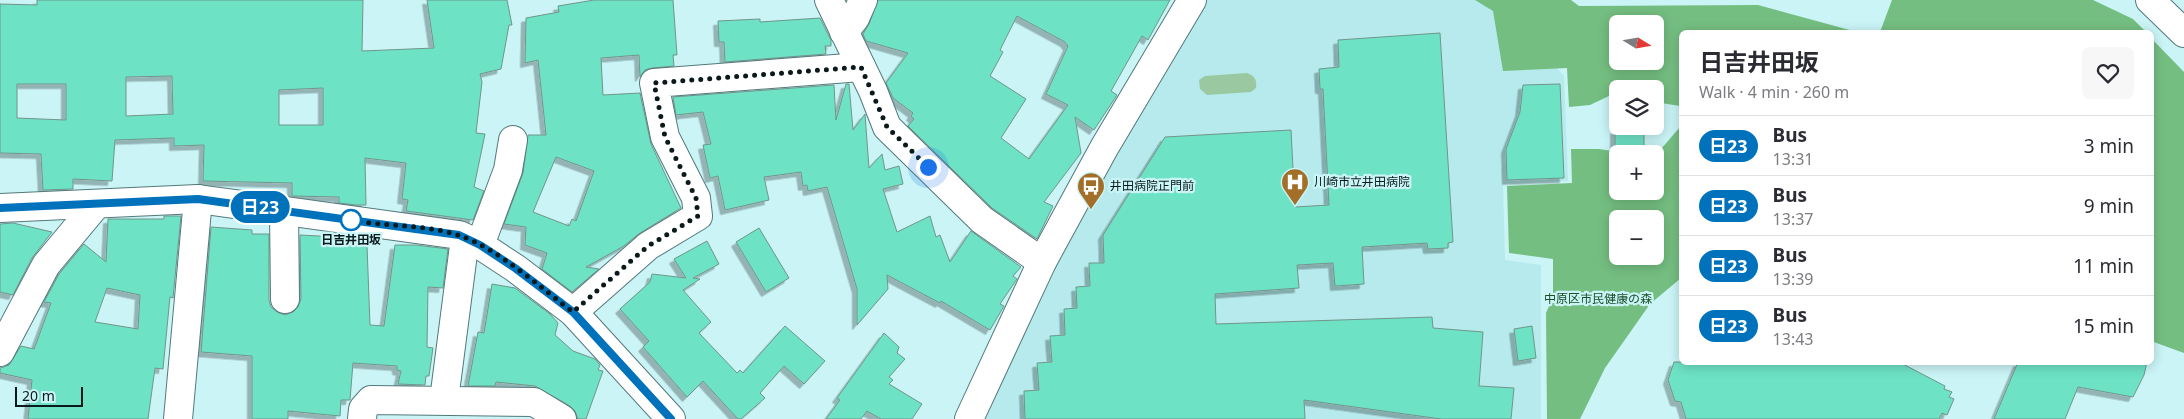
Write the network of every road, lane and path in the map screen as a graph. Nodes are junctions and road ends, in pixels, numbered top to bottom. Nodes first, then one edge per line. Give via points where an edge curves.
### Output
1 (829, 0) edge
2 (863, 0) edge
3 (1192, 0) edge
4 (2150, 0) edge
5 (844, 32) junction
6 (2184, 33) edge
7 (861, 67) junction
8 (513, 140) dead end
9 (198, 199) junction
10 (96, 205) junction
11 (0, 208) edge
12 (284, 211) junction
13 (472, 242) junction
14 (1042, 262) junction
15 (285, 300) dead end
16 (573, 312) junction
17 (0, 352) edge
18 (444, 400) junction
19 (178, 419) edge
20 (362, 419) edge
21 (562, 419) edge
22 (671, 419) edge
23 (969, 419) edge

1 - 5 street
2 - 5 street
3 - 14 street via 1104,148
4 - 6 street
5 - 7 street
7 - 14 street via 887,127 982,220
7 - 16 street via 654,83 665,137 696,198 698,216 648,246
8 - 13 street via 508,170
9 - 10 street
9 - 12 street
9 - 19 street
10 - 11 street
10 - 17 street via 46,265
12 - 13 street via 434,230
12 - 15 street
13 - 16 street via 515,268
13 - 18 street
14 - 23 street
16 - 22 street
18 - 20 street via 371,400 363,408
18 - 21 street via 534,402

